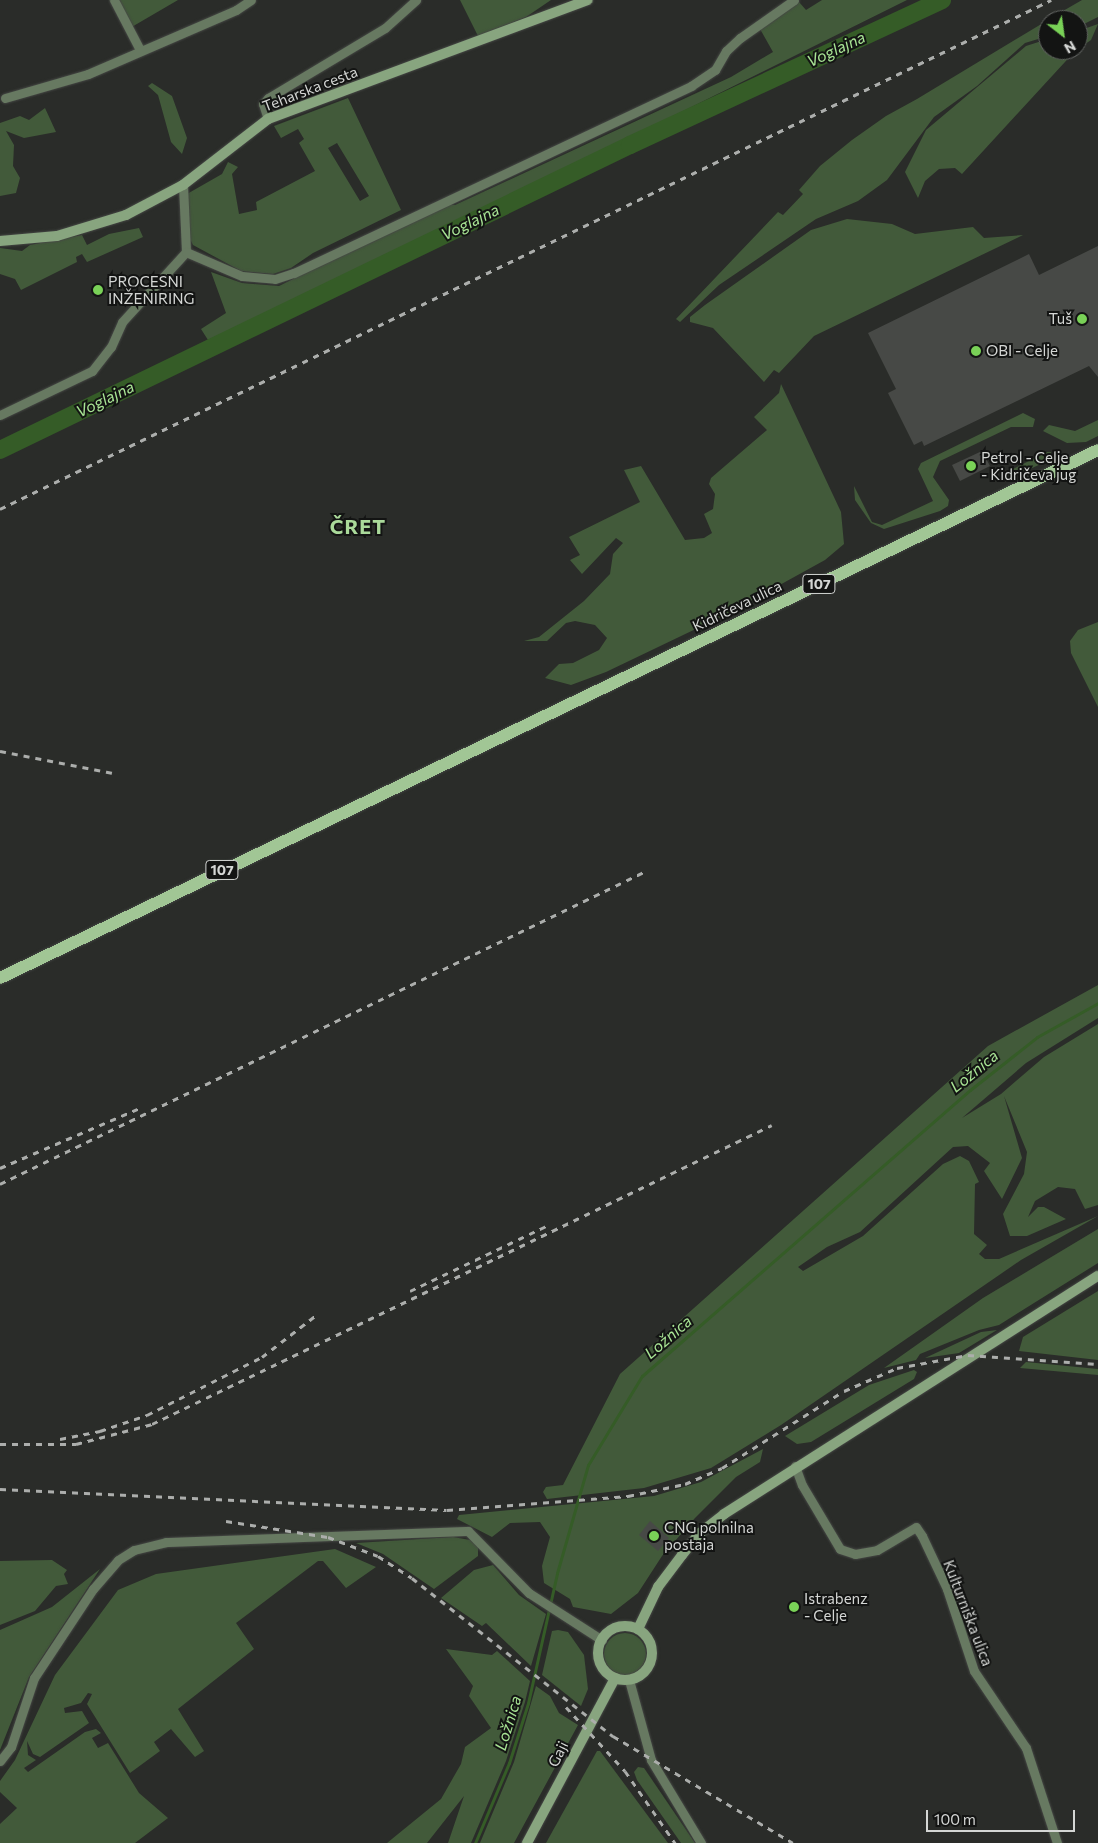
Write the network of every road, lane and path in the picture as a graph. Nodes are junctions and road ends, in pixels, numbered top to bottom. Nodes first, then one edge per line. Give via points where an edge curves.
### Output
1 (114, 0) edge
2 (251, 0) edge
3 (416, 0) edge
4 (588, 0) edge
5 (794, 0) edge
6 (140, 50) junction
7 (5, 98) dead end
8 (268, 120) junction
9 (183, 185) junction
10 (0, 241) edge
11 (186, 252) junction
12 (0, 415) edge
13 (1098, 450) edge
14 (0, 978) edge
15 (1098, 1276) edge
16 (795, 1466) junction
17 (638, 1629) junction
18 (602, 1640) junction
19 (615, 1678) junction
20 (629, 1680) junction
21 (0, 1762) edge
22 (527, 1843) edge
23 (701, 1843) edge
24 (1057, 1843) edge

1 - 6 street
2 - 6 street via 214,20
3 - 8 street via 385,28 268,98 263,104
4 - 8 street, Teharska cesta
5 - 11 street via 740,38 726,51 715,70 691,86 294,273 275,279 242,276
6 - 7 street via 88,74
8 - 9 street, Teharska cesta
9 - 10 street, Teharska cesta via 135,211 91,227 57,236
9 - 11 street
11 - 12 street via 122,322 111,347 92,371
13 - 14 main road, Kidričeva ulica / 107
15 - 16 street
16 - 17 street via 700,1533 658,1587
16 - 24 street, Kulturniška ulica via 802,1485 840,1549 855,1554 877,1550 916,1527 947,1590 974,1671 1026,1748
17 - 18 street via 618,1627
17 - 20 street via 651,1644 652,1660 643,1674
18 - 19 street via 598,1658 602,1667
18 - 21 street via 529,1593 477,1536 450,1529 166,1542 134,1550 118,1560 94,1589 34,1678 11,1747
19 - 20 street
19 - 22 street, Gaji
20 - 23 street via 651,1760

